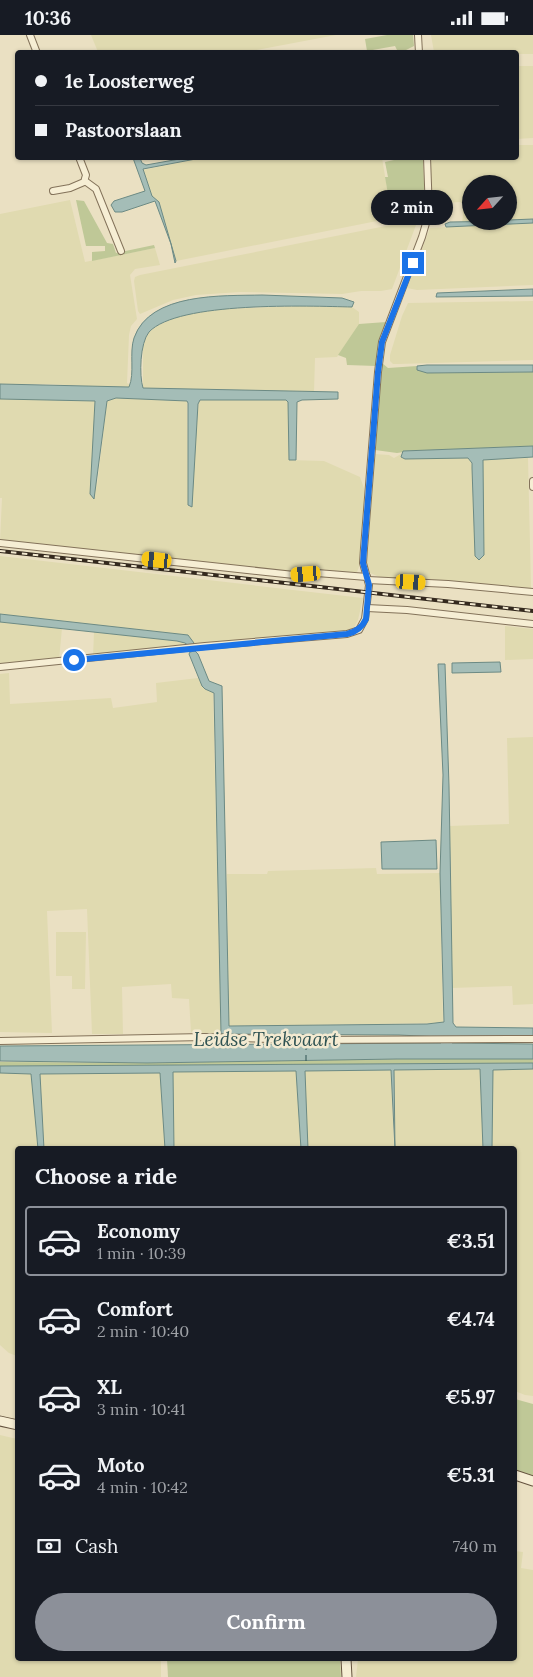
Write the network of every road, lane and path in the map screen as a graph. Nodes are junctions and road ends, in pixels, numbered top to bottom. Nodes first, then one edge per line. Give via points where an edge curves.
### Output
1 (30, 35) edge
2 (418, 35) edge
3 (36, 50) edge
4 (419, 50) edge
5 (80, 160) edge
6 (427, 160) edge
7 (85, 181) junction
8 (53, 191) dead end
9 (121, 251) dead end
10 (533, 481) edge
11 (533, 487) edge
12 (0, 543) edge
13 (368, 578) junction
14 (533, 592) edge
15 (367, 608) junction
16 (533, 624) edge
17 (0, 667) edge
18 (533, 1039) edge
19 (0, 1041) edge
20 (0, 1421) edge
21 (15, 1424) edge
22 (517, 1476) edge
23 (533, 1481) edge
24 (346, 1661) edge
25 (347, 1677) edge

1 - 3 street
2 - 4 street
5 - 7 street
6 - 13 street via 428,213 382,342 363,563
7 - 8 street via 79,186
7 - 9 street via 96,189
10 - 11 street
12 - 13 street via 294,575 317,573
13 - 14 street
13 - 15 street
15 - 16 street
15 - 17 street via 363,625 347,634
18 - 19 street via 204,1037
20 - 21 main road
22 - 23 main road
24 - 25 main road

